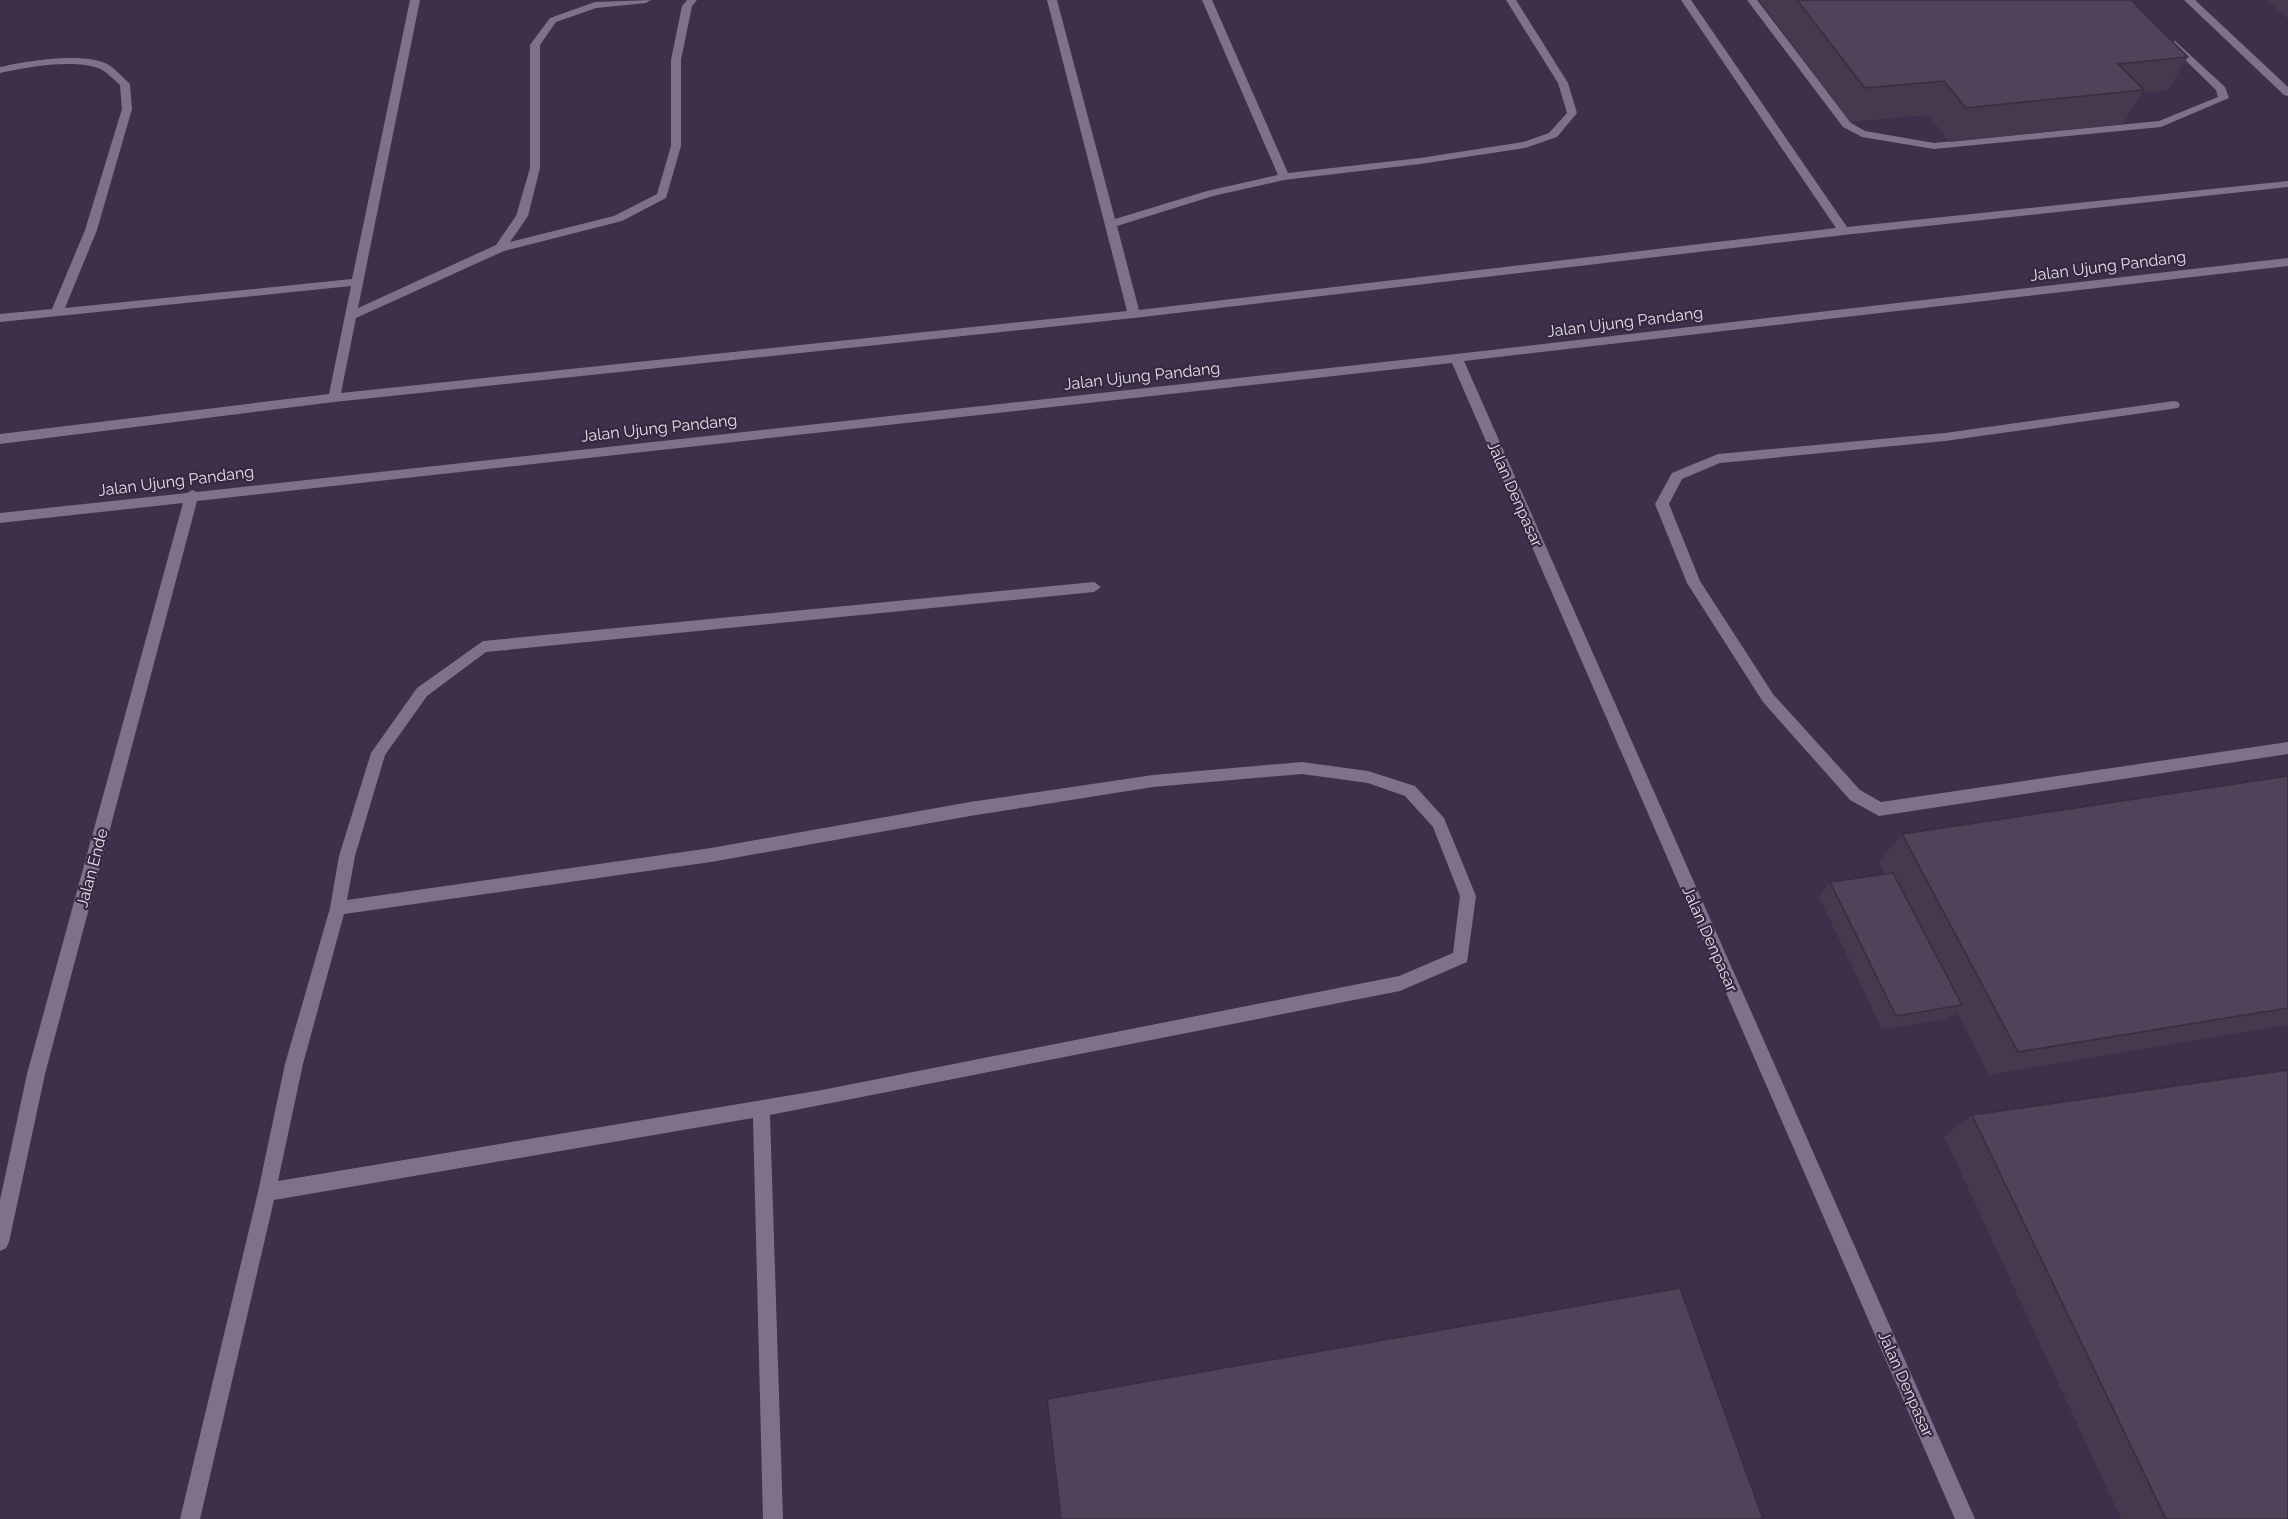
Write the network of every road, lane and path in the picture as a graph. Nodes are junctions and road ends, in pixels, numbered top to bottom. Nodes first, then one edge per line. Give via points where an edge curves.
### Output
1 (415, 0) edge
2 (646, 0) edge
3 (692, 0) edge
4 (1052, 0) edge
5 (1207, 0) edge
6 (1511, 0) edge
7 (1686, 0) edge
8 (1752, 0) edge
9 (2188, 0) edge
10 (2163, 32) edge
11 (0, 70) edge
12 (2288, 93) edge
13 (1284, 177) junction
14 (2288, 184) edge
15 (1110, 224) junction
16 (1844, 231) junction
17 (500, 248) junction
18 (2288, 262) edge
19 (358, 282) junction
20 (57, 312) junction
21 (1134, 314) junction
22 (351, 316) junction
23 (0, 318) edge
24 (1456, 358) junction
25 (334, 398) junction
26 (2174, 405) dead end
27 (0, 439) edge
28 (192, 495) junction
29 (0, 518) edge
30 (1094, 587) dead end
31 (2288, 748) edge
32 (338, 908) junction
33 (761, 1108) junction
34 (267, 1192) junction
35 (0, 1239) edge
36 (190, 1519) edge
37 (773, 1519) edge
38 (1965, 1519) edge

1 - 19 street
2 - 17 street via 594,5 554,20 535,45 535,168 522,216
3 - 17 street via 687,6 676,60 676,146 662,196 618,219
4 - 15 street
5 - 13 street
6 - 13 street via 1563,83 1572,113 1553,135 1525,145
7 - 16 street
8 - 10 street via 1847,125 1862,134 1923,146 2161,124 2224,98 2221,89
9 - 12 street
11 - 20 street via 58,62 102,66 124,84 127,109 91,230
13 - 15 street via 1211,193
14 - 16 street
15 - 21 street
16 - 21 street
17 - 22 street
18 - 24 street, Jalan Ujung Pandang
19 - 20 street
19 - 22 street
20 - 23 street
21 - 25 street
22 - 25 street
24 - 28 street, Jalan Ujung Pandang
24 - 38 street, Jalan Denpasar
25 - 27 street
26 - 31 street via 1946,437 1718,459 1677,476 1662,504 1694,583 1768,698 1855,795 1879,809
28 - 29 street, Jalan Ujung Pandang
28 - 35 street, Jalan Ende via 36,1074
30 - 32 street via 483,647 422,692 378,753 346,856
32 - 33 street via 711,855 1153,781 1302,768 1368,777 1410,791 1439,823 1468,896 1461,957 1400,983
32 - 34 street via 294,1064
33 - 34 street
33 - 37 street
34 - 36 street

